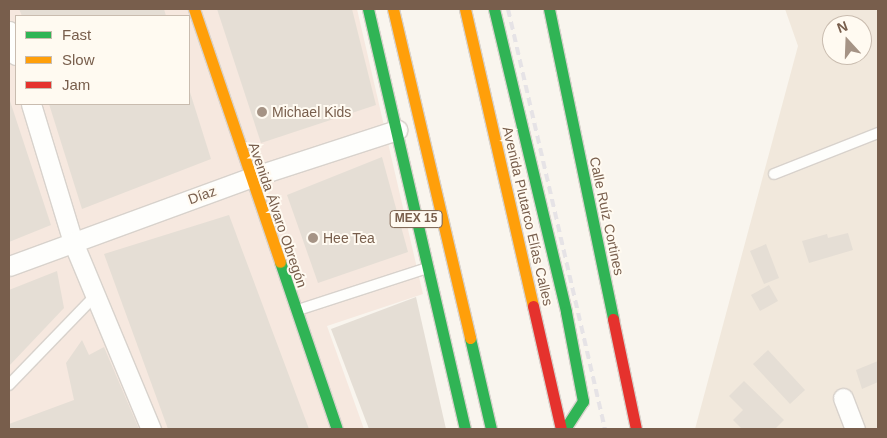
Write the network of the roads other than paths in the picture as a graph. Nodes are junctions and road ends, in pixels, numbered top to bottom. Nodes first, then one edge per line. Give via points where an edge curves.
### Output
1 (194, 9) edge
2 (368, 9) edge
3 (393, 9) edge
4 (465, 9) edge
5 (481, 9) edge
6 (494, 9) edge
7 (548, 9) edge
8 (9, 31) edge
9 (490, 48) dead end
10 (15, 52) edge
11 (31, 105) edge
12 (397, 130) junction
13 (878, 133) edge
14 (774, 174) dead end
15 (249, 178) junction
16 (73, 242) junction
17 (9, 266) edge
18 (428, 268) junction
19 (97, 294) junction
20 (296, 311) junction
21 (557, 354) dead end
22 (9, 385) edge
23 (843, 398) dead end
24 (151, 429) edge
25 (337, 429) edge
26 (465, 429) edge
27 (491, 429) edge
28 (563, 429) edge
29 (636, 429) edge
30 (855, 429) edge

1 - 15 main road, Avenida Álvaro Obregón
2 - 12 main road, MEX 15
3 - 27 main road
4 - 28 main road, Avenida Plutarco Elías Calles
5 - 9 main road
6 - 28 main road via 566,312 583,401
7 - 29 main road, Calle Ruíz Cortines
8 - 10 street
11 - 16 street
12 - 15 street, Díaz
12 - 18 main road, MEX 15
13 - 14 lane
15 - 16 street, Díaz
15 - 20 main road, Avenida Álvaro Obregón
16 - 17 street, Díaz
16 - 19 street
18 - 20 lane
18 - 26 main road, MEX 15
19 - 22 lane
19 - 24 street
20 - 25 main road, Avenida Álvaro Obregón
21 - 28 main road via 565,412
23 - 30 street

